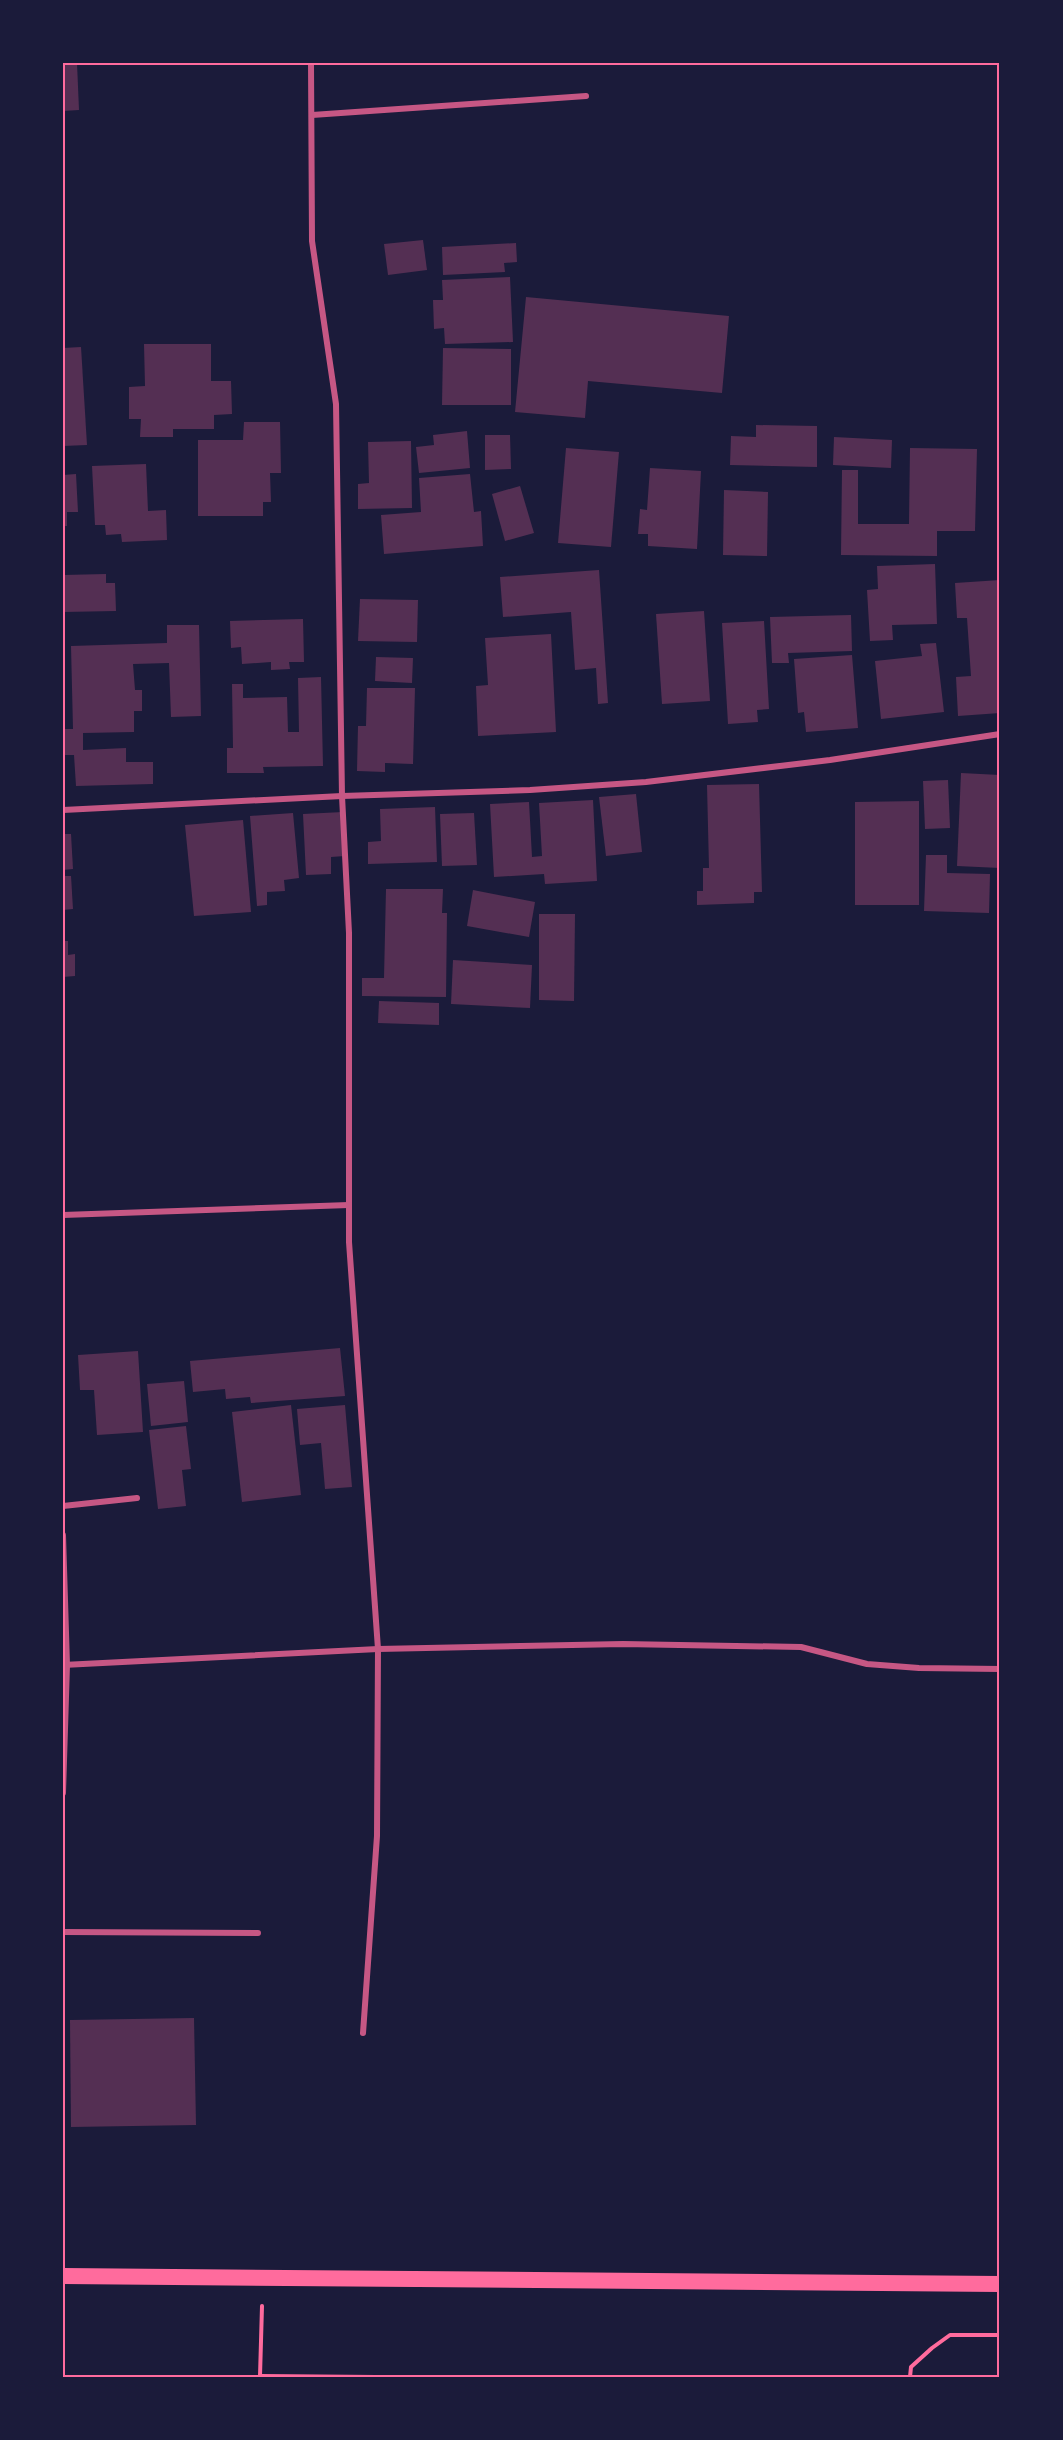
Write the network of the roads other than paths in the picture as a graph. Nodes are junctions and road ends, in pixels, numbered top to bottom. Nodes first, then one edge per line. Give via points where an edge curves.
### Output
1 (311, 63) edge
2 (586, 96) dead end
3 (312, 115) junction
4 (1000, 734) edge
5 (342, 796) junction
6 (63, 810) edge
7 (349, 1205) junction
8 (63, 1215) edge
9 (136, 1498) dead end
10 (63, 1506) edge
11 (63, 1535) edge
12 (378, 1649) junction
13 (65, 1665) edge
14 (1000, 1669) edge
15 (63, 1793) edge
16 (63, 1932) edge
17 (258, 1933) dead end
18 (363, 2033) dead end
19 (63, 2276) edge
20 (1000, 2284) edge

1 - 3 street
2 - 3 street
3 - 5 street via 312,241 336,404
4 - 5 street via 646,782
5 - 6 street
5 - 7 street via 349,933
7 - 8 street
7 - 12 street
9 - 10 street
11 - 13 street
12 - 13 street
12 - 14 street via 623,1644 801,1647 867,1664
12 - 18 street via 376,1836
13 - 15 street
16 - 17 street
19 - 20 highway

